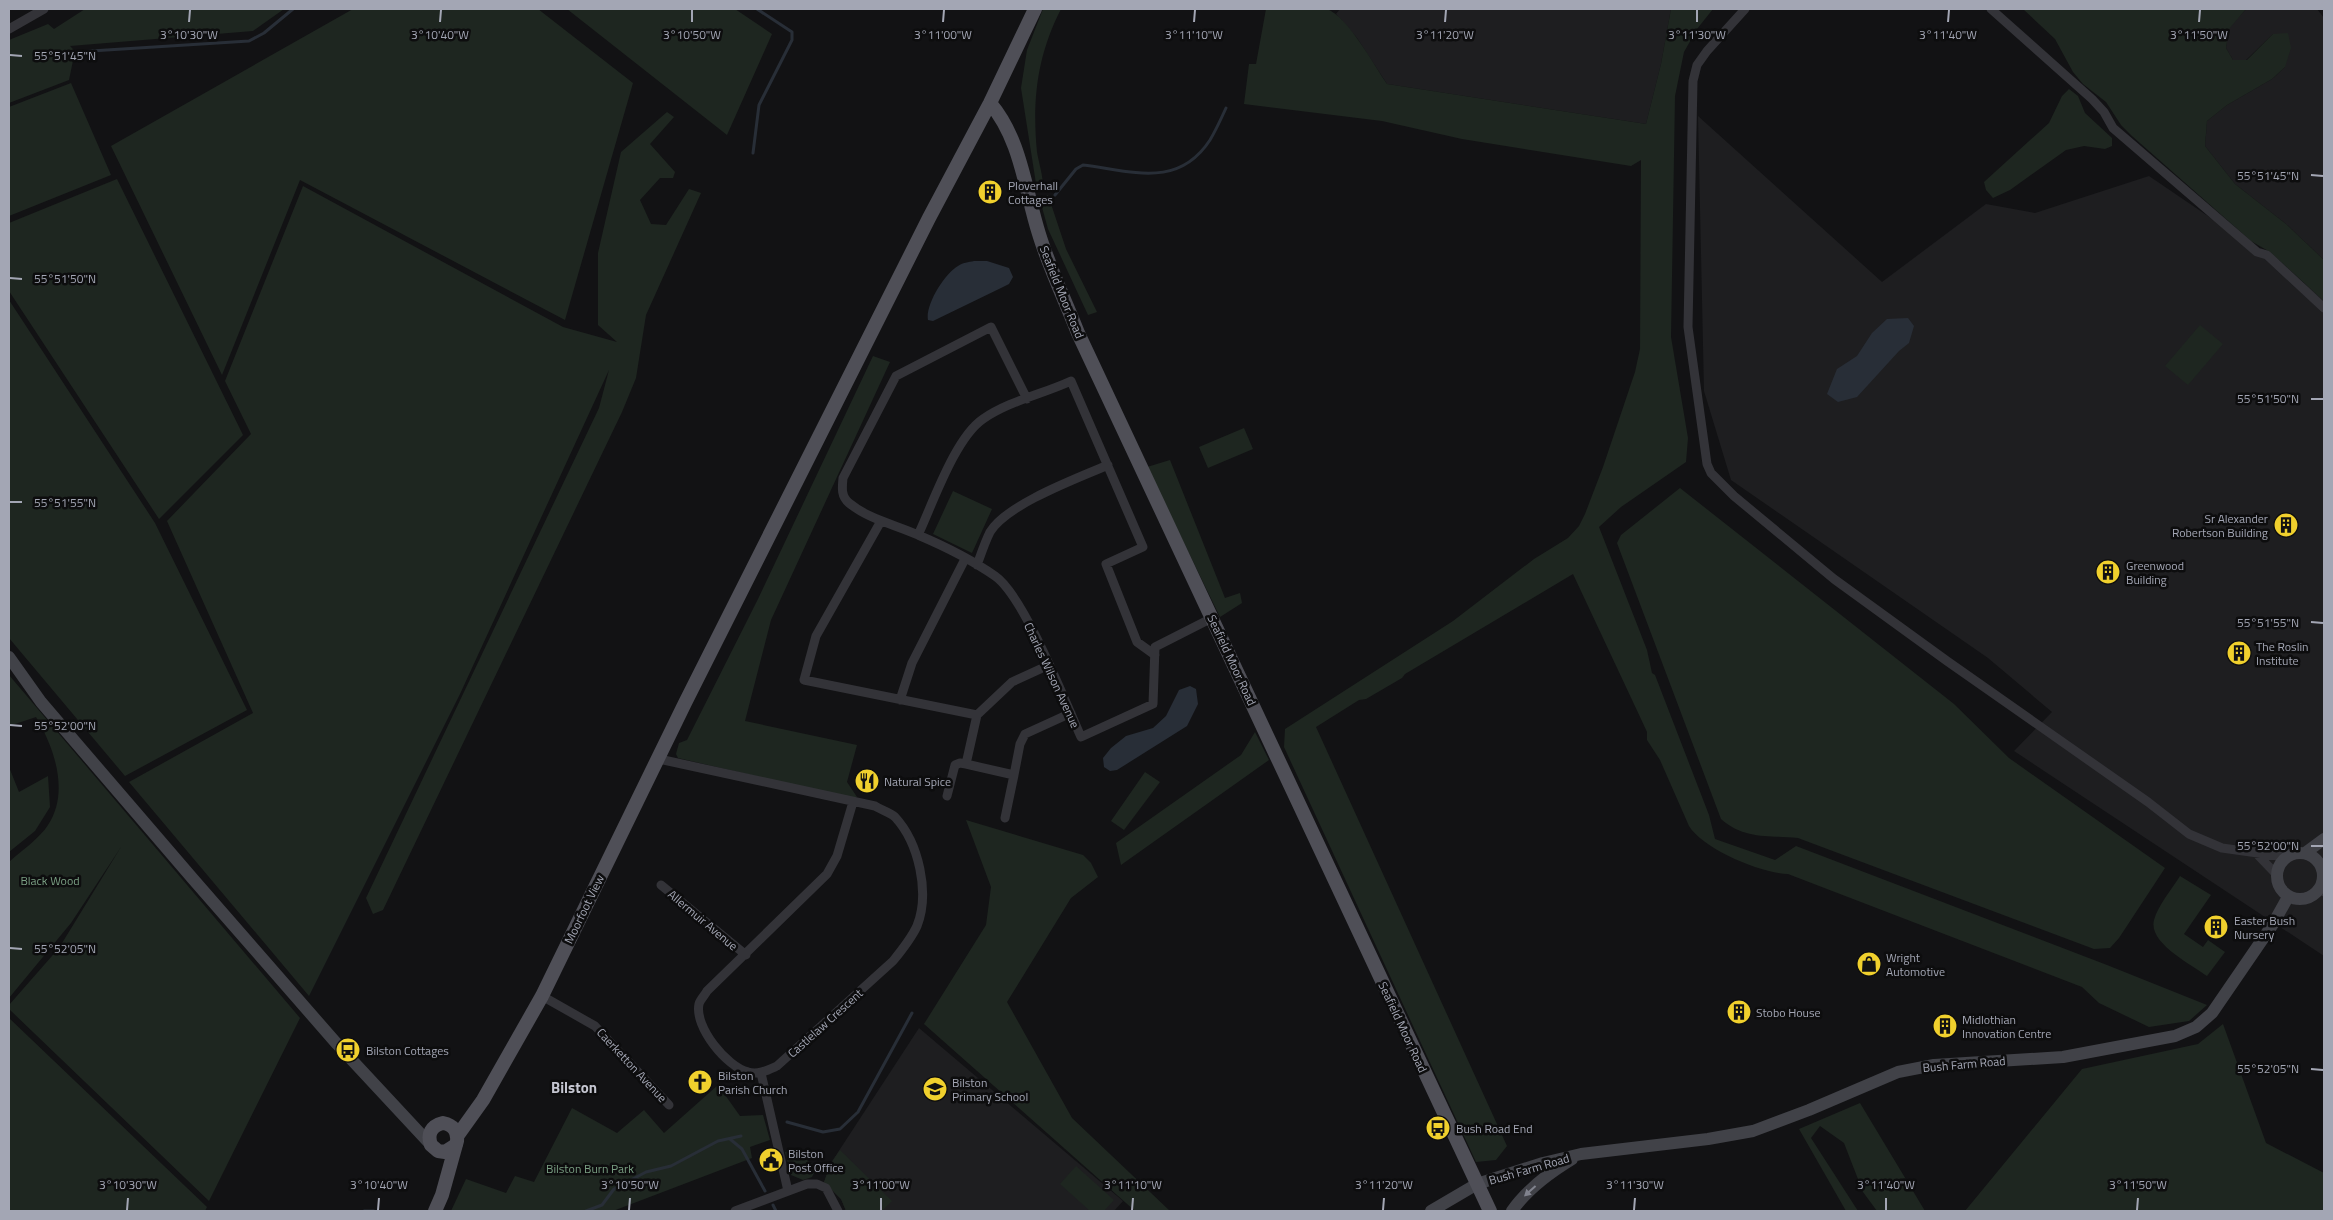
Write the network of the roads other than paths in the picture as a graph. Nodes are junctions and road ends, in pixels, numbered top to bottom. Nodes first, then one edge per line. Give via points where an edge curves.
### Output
1 (44, 9) edge
2 (1035, 9) edge
3 (1745, 9) edge
4 (1990, 9) edge
5 (9, 29) edge
6 (990, 102) junction
7 (2324, 308) edge
8 (1027, 399) junction
9 (1108, 465) junction
10 (881, 521) junction
11 (918, 535) junction
12 (965, 559) junction
13 (977, 565) junction
14 (1212, 618) junction
15 (1155, 656) junction
16 (9, 657) edge
17 (1049, 665) junction
18 (900, 700) junction
19 (1070, 713) junction
20 (977, 716) junction
21 (659, 759) junction
22 (966, 764) junction
23 (1014, 775) junction
24 (947, 796) dead end
25 (853, 802) junction
26 (1005, 818) dead end
27 (2324, 839) edge
28 (2254, 851) junction
29 (2305, 853) junction
30 (2286, 857) junction
31 (2322, 858) edge
32 (2276, 875) junction
33 (661, 885) dead end
34 (2322, 891) edge
35 (2288, 897) junction
36 (746, 955) junction
37 (542, 996) junction
38 (761, 1073) junction
39 (669, 1105) dead end
40 (475, 1110) junction
41 (406, 1118) junction
42 (448, 1124) junction
43 (434, 1127) junction
44 (457, 1140) junction
45 (434, 1148) junction
46 (1580, 1154) junction
47 (445, 1181) junction
48 (1477, 1184) junction
49 (788, 1190) junction
50 (435, 1211) edge
51 (735, 1211) edge
52 (838, 1211) edge
53 (1431, 1211) edge
54 (1490, 1211) edge
55 (1512, 1211) edge

1 - 5 street
2 - 6 main road, Moorfoot View
3 - 28 street via 1707,51 1697,65 1693,81 1688,327 1711,473 1834,579 2189,834 2222,848
4 - 7 street via 2092,99 2113,128 2257,252 2267,256
6 - 14 main road, Seafield Moor Road via 1011,136 1039,235 1078,333
6 - 21 main road, Moorfoot View
8 - 9 street via 1071,380
8 - 10 street, Charles Wilson Avenue via 991,327 896,376 843,478 841,490 848,502
8 - 11 street via 984,418 971,429
9 - 13 street via 1052,489 1008,514 991,531
9 - 15 street via 1143,547 1106,564 1137,642
10 - 11 street, Charles Wilson Avenue
10 - 18 street via 816,636 804,680
11 - 12 street, Charles Wilson Avenue
12 - 13 street, Charles Wilson Avenue
12 - 18 street via 912,664
13 - 17 street, Charles Wilson Avenue via 998,577 1016,601
14 - 15 street via 1155,647
14 - 48 main road, Seafield Moor Road
15 - 19 street, Charles Wilson Avenue via 1153,704 1082,737
16 - 41 street via 41,702 193,880
17 - 19 street, Charles Wilson Avenue
17 - 20 street via 1012,682
18 - 20 street
19 - 23 street via 1025,734
20 - 22 street
21 - 25 street, Castlelaw Crescent
21 - 37 main road, Moorfoot View
22 - 23 street
22 - 24 street via 955,765
23 - 26 street
25 - 36 street via 837,856 827,874
25 - 38 street, Castlelaw Crescent via 887,812 904,828 915,853 920,881 922,902 917,925 893,961 777,1066
27 - 29 street
28 - 30 street
28 - 32 street
29 - 30 street
29 - 31 street
30 - 32 street
31 - 34 street
32 - 35 street via 2278,885
33 - 36 street, Allermuir Avenue
34 - 35 street via 2308,898
35 - 46 street, Bush Farm Road via 2212,1013 2196,1027 2175,1036 2063,1057 1925,1067 1898,1072 1753,1131
36 - 38 street via 707,991 699,1004 699,1015 702,1027 734,1067 749,1073
37 - 39 street, Caerketton Avenue via 595,1026
37 - 40 main road, Moorfoot View via 495,1081
38 - 49 street
40 - 42 main road, Moorfoot View
40 - 44 main road, Moorfoot View
41 - 43 street
41 - 45 street
42 - 43 main road
42 - 44 main road via 456,1131
43 - 45 main road via 430,1132
44 - 45 main road via 445,1152
44 - 47 main road, Moorfoot View
45 - 47 main road
46 - 48 street, Bush Farm Road
46 -> 55 street, Bush Farm Road via 1549,1174
47 - 50 main road, Moorfoot View
48 - 53 street, Bush Farm Road
48 - 54 main road, Seafield Moor Road
49 - 51 street
49 - 52 street via 817,1184 826,1188

